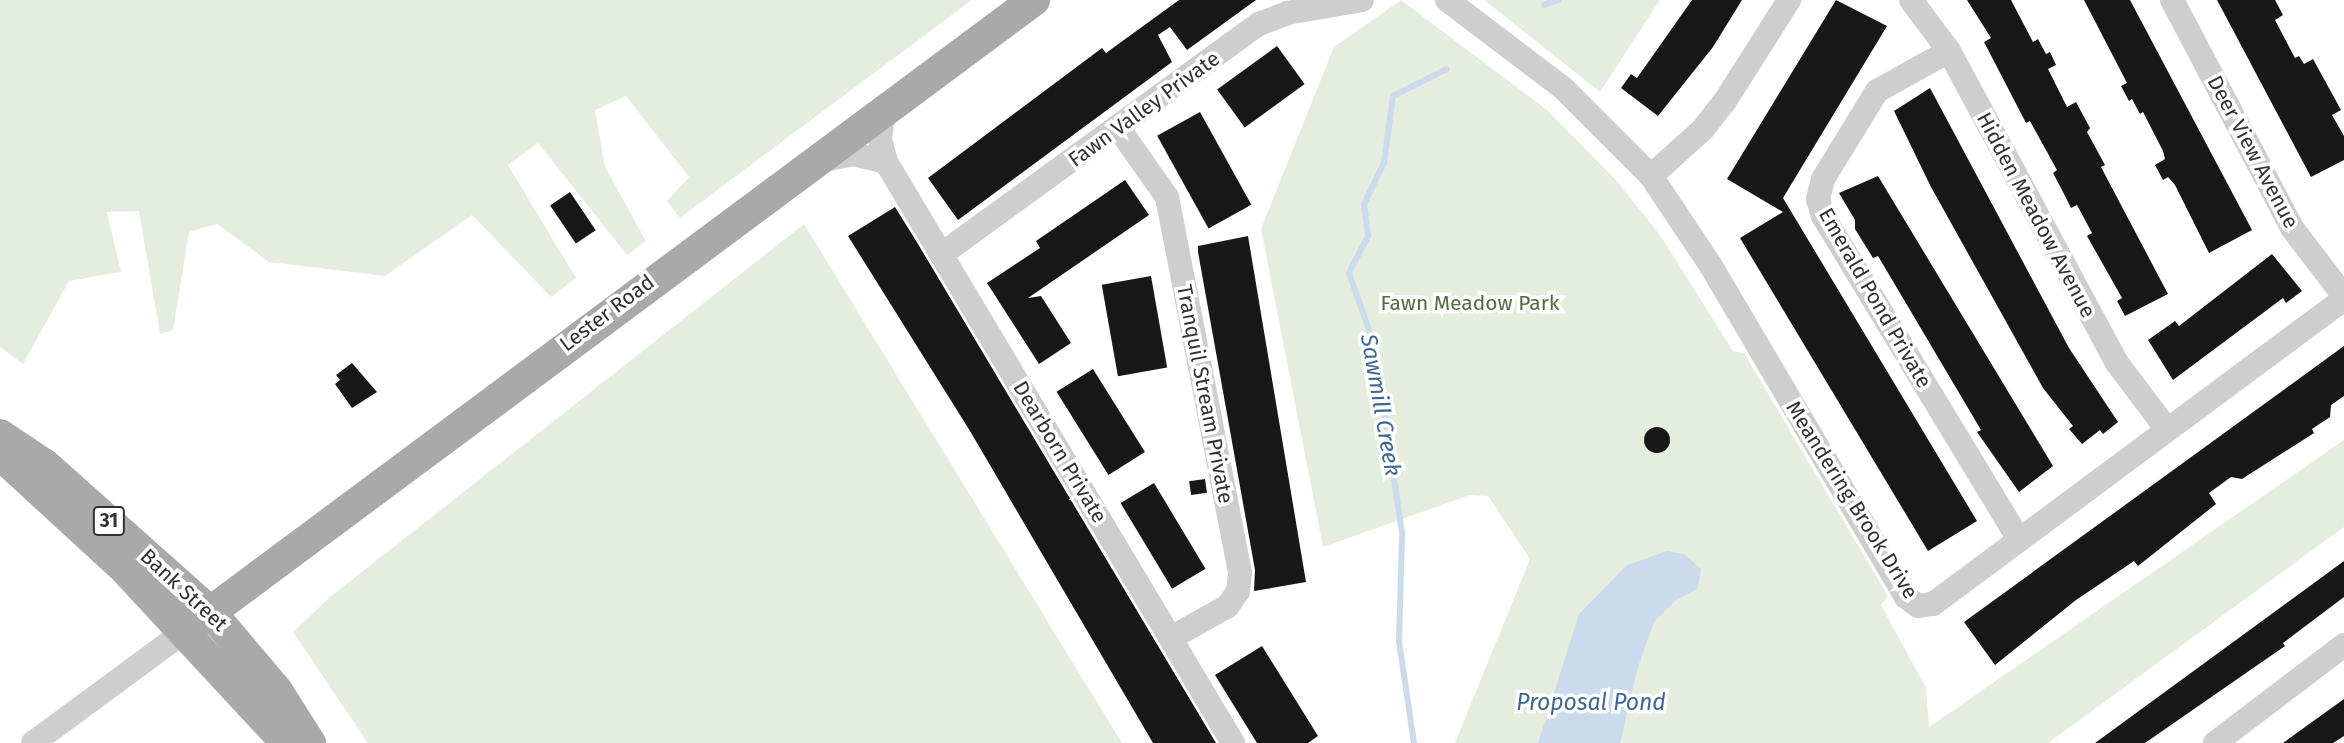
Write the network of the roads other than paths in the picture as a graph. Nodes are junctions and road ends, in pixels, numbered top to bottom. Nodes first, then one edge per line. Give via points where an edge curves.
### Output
1 (1034, 0) edge
2 (1362, 0) edge
3 (1447, 0) edge
4 (1789, 0) edge
5 (1910, 0) edge
6 (2172, 0) edge
7 (1949, 51) junction
8 (884, 109) junction
9 (1119, 129) junction
10 (886, 162) junction
11 (806, 165) junction
12 (1651, 176) junction
13 (942, 254) junction
14 (2344, 298) edge
15 (2166, 428) junction
16 (0, 435) edge
17 (0, 454) edge
18 (2018, 538) junction
19 (212, 614) junction
20 (185, 631) junction
21 (1171, 638) junction
22 (2344, 645) edge
23 (33, 743) edge
24 (287, 743) edge
25 (310, 743) edge
26 (1233, 743) edge
27 (2216, 743) edge

1 - 8 main road, Lester Road
2 - 9 street, Fawn Valley Private via 1287,13 1259,24
3 - 12 street, Meandering Brook Drive via 1563,88
4 - 12 street via 1726,101 1695,137
5 - 7 street, Hidden Meadow Avenue
6 - 14 street, Deer View Avenue via 2292,228
7 - 15 street, Hidden Meadow Avenue via 2098,331
7 - 18 street, Emerald Pond Private via 1877,91 1823,179 1818,199 1823,216
8 - 10 street, Dearborn Private via 880,139
8 - 11 main road, Lester Road
9 - 13 street, Fawn Valley Private
9 - 21 street, Tranquil Stream Private via 1167,197 1240,573 1238,591 1228,606
10 - 11 street via 853,154
10 - 13 street, Dearborn Private
11 - 19 main road, Lester Road
12 - 18 street, Meandering Brook Drive via 1711,266 1906,597 1918,606 1933,604
13 - 21 street, Dearborn Private
14 - 15 street, Meandering Brook Drive
15 - 18 street, Meandering Brook Drive
16 - 19 main road, Bank Street / 31 via 45,465
17 - 20 main road, Bank Street / 31
19 - 20 main road, Lester Road
19 - 25 main road, Bank Street / 31 via 277,691
20 - 23 street
20 - 24 main road, Bank Street / 31
21 - 26 street, Dearborn Private
22 - 27 street

